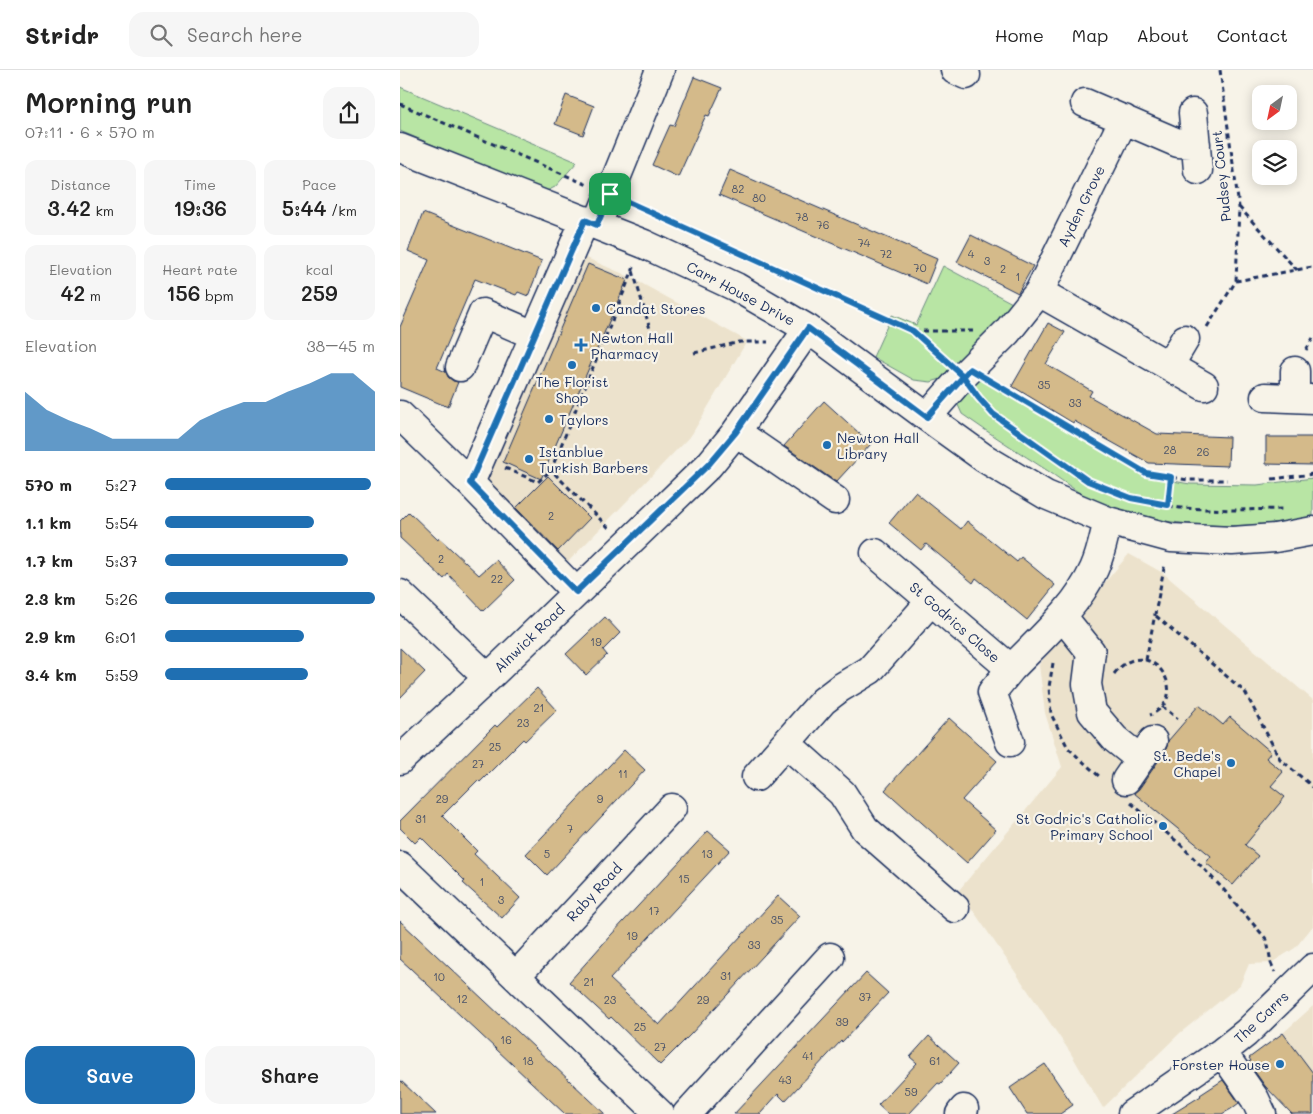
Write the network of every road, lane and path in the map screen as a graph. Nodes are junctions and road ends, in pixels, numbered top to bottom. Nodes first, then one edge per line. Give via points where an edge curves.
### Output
1 (660, 70) edge
2 (1220, 70) edge
3 (1085, 103) dead end
4 (400, 104) edge
5 (1193, 113) dead end
6 (1124, 119) junction
7 (400, 148) edge
8 (610, 194) junction
9 (1238, 206) junction
10 (649, 212) junction
11 (591, 222) junction
12 (644, 244) junction
13 (1312, 266) edge
14 (633, 270) junction
15 (1297, 270) junction
16 (1313, 273) edge
17 (1236, 281) junction
18 (1039, 292) junction
19 (650, 329) dead end
20 (913, 331) junction
21 (1007, 332) junction
22 (534, 335) junction
23 (804, 335) junction
24 (1185, 339) joint
25 (694, 353) dead end
26 (1169, 366) junction
27 (460, 367) dead end
28 (1295, 371) dead end
29 (967, 373) junction
30 (1204, 386) dead end
31 (1265, 397) dead end
32 (1304, 398) edge
33 (400, 415) edge
34 (927, 417) junction
35 (736, 432) junction
36 (482, 458) junction
37 (551, 470) junction
38 (1313, 474) edge
39 (1171, 477) junction
40 (1272, 479) dead end
41 (1227, 480) dead end
42 (470, 483) junction
43 (835, 500) dead end
44 (1168, 505) junction
45 (1287, 509) dead end
46 (1108, 520) junction
47 (1313, 531) edge
48 (626, 545) junction
49 (875, 553) dead end
50 (1163, 573) dead end
51 (576, 592) junction
52 (400, 594) edge
53 (931, 601) junction
54 (1062, 616) junction
55 (1156, 616) junction
56 (1146, 660) junction
57 (1011, 670) junction
58 (1114, 674) dead end
59 (488, 678) junction
60 (1162, 706) junction
61 (1178, 719) dead end
62 (1010, 742) dead end
63 (786, 744) junction
64 (1141, 749) junction
65 (400, 760) edge
66 (756, 777) dead end
67 (1313, 787) edge
68 (672, 808) dead end
69 (400, 866) edge
70 (955, 908) dead end
71 (830, 957) dead end
72 (1311, 974) edge
73 (516, 976) junction
74 (1285, 996) junction
75 (1222, 1052) junction
76 (660, 1114) edge
77 (687, 1114) edge
78 (1132, 1114) edge
79 (1262, 1114) edge

1 - 8 street
2 - 9 path, Pudsey Court
3 - 6 street
4 - 8 path
5 - 6 street via 1197,157 1178,143
6 - 18 street, Ayden Grove
7 - 11 street, Carr House Drive
8 - 10 path
8 - 11 street
9 - 15 path
9 - 17 path, Pudsey Court
10 - 12 path via 642,229
10 - 20 path
11 - 12 street, Carr House Drive
11 - 22 street
12 - 14 path
12 - 23 street, Carr House Drive via 736,287
13 - 15 path
13 - 16 path
14 - 19 path
14 - 37 path
15 - 17 path
17 - 24 path via 1206,329
18 - 21 street, Ayden Grove
18 - 26 street
20 - 21 path
20 - 29 path
21 - 29 street, Ayden Grove
22 - 27 street via 483,312
22 - 36 street
23 - 25 path via 740,342
23 - 34 street, Carr House Drive
23 - 35 street, Alnwick Road
24 - 26 street
26 - 30 street
28 - 32 street
29 - 34 street, Ayden Grove
29 - 39 path via 1146,473
29 - 44 path via 978,397 993,414 1088,481 1131,498
31 - 32 street
33 - 42 street
34 - 46 street, Carr House Drive via 984,458 1046,495
35 - 43 street
35 - 48 street, Alnwick Road via 709,464
36 - 37 path via 538,482
36 - 42 street
37 - 48 path
38 - 40 path
39 - 41 path
39 - 44 path
42 - 51 street
44 - 45 path via 1234,510
46 - 47 street, Carr House Drive via 1171,538 1275,538
46 - 54 street, St Godrics Close via 1095,568
48 - 51 street, Alnwick Road
49 - 53 street, St Godrics Close
50 - 55 path
51 - 59 street, Alnwick Road
52 - 59 street
53 - 57 street, St Godrics Close
53 - 63 street via 870,670 824,701
54 - 57 street, St Godrics Close
54 - 64 street via 1091,652 1087,684 1092,712 1115,740
55 - 56 path
55 - 67 path via 1245,692 1280,759
56 - 58 path via 1128,662
56 - 60 path via 1162,670 1167,679 1169,688
57 - 62 street via 992,692
59 - 65 street, Alnwick Road
60 - 61 path
60 - 64 path via 1155,712
63 - 66 street
63 - 70 street via 842,793 865,829
64 - 74 path via 1116,791 1181,845 1266,940 1271,963
68 - 73 street, Raby Road
69 - 73 street
71 - 77 street
72 - 74 street, The Carrs
73 - 76 street
74 - 75 street, The Carrs
75 - 78 street, The Carrs
75 - 79 street

